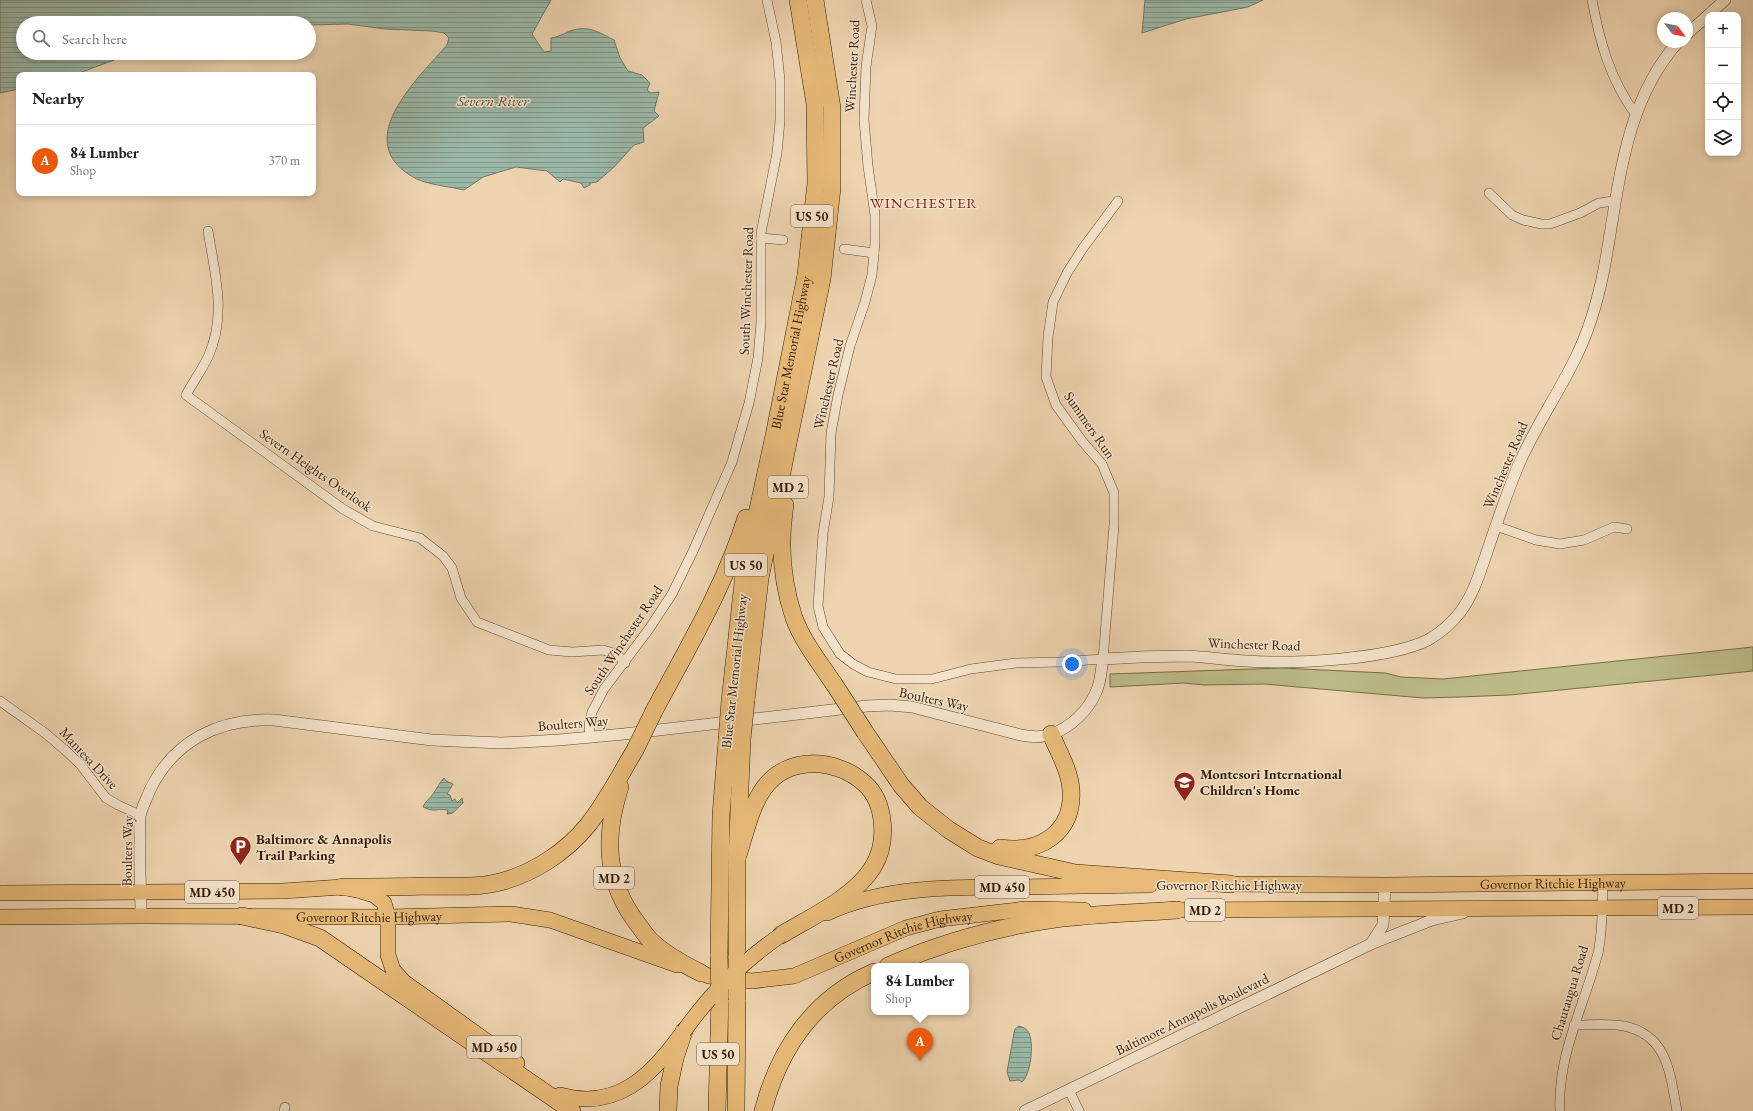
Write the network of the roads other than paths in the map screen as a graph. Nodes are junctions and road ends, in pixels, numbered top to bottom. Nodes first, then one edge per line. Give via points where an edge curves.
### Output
1 (767, 0) edge
2 (798, 0) edge
3 (815, 0) edge
4 (866, 0) edge
5 (1592, 0) edge
6 (1725, 0) edge
7 (1693, 29) edge
8 (1674, 48) edge
9 (1636, 115) junction
10 (1489, 193) dead end
11 (1118, 201) dead end
12 (1614, 201) junction
13 (208, 231) dead end
14 (760, 238) junction
15 (783, 240) dead end
16 (844, 249) dead end
17 (874, 253) junction
18 (822, 279) junction
19 (775, 431) junction
20 (1496, 526) junction
21 (1627, 529) dead end
22 (1103, 658) junction
23 (625, 663) junction
24 (738, 701) junction
25 (0, 702) edge
26 (1051, 734) junction
27 (590, 737) junction
28 (734, 740) junction
29 (635, 750) junction
30 (140, 815) junction
31 (949, 830) junction
32 (738, 858) junction
33 (1753, 881) edge
34 (1603, 883) junction
35 (1231, 884) junction
36 (1385, 885) junction
37 (342, 888) junction
38 (141, 892) junction
39 (0, 893) edge
40 (1753, 907) edge
41 (1602, 908) junction
42 (1384, 909) junction
43 (1485, 909) junction
44 (1177, 910) junction
45 (141, 916) junction
46 (242, 916) junction
47 (0, 917) edge
48 (388, 917) junction
49 (781, 935) junction
50 (1371, 944) junction
51 (896, 963) edge
52 (701, 973) junction
53 (871, 973) edge
54 (1574, 1025) junction
55 (684, 1031) junction
56 (1069, 1090) junction
57 (572, 1111) edge
58 (668, 1111) edge
59 (717, 1111) edge
60 (736, 1111) edge
61 (763, 1111) edge
62 (1025, 1111) edge
63 (1079, 1111) edge
64 (1560, 1111) edge
65 (1676, 1111) edge

1 - 14 street, South Winchester Road via 776,42 780,114 777,153
2 - 19 highway, Blue Star Memorial Highway / US 50 via 815,104 816,183 806,275
3 - 18 highway, Blue Star Memorial Highway / US 50 via 832,108 832,188
4 - 17 street, Winchester Road via 872,26 866,66 864,120 875,215
5 - 9 street via 1597,31 1608,64 1625,100
6 - 7 street
8 - 9 street, Winchester Road via 1656,72
9 - 12 street, Winchester Road via 1622,160
10 - 12 street via 1512,215 1541,224 1550,224 1599,203
11 - 22 street, Summers Run via 1083,248 1053,302 1046,376 1056,405 1102,464 1114,493 1114,525
12 - 20 street, Winchester Road via 1602,280 1584,338 1524,453
13 - 23 street, Severn Heights Overlook via 219,299 216,332 208,357 186,395 343,509 372,526 420,538 443,556 452,568 461,598 477,622 549,650 603,650 617,654
14 - 15 street
14 - 23 street, South Winchester Road via 761,322 758,358 749,403 732,462 672,594
16 - 17 street
17 - 22 street, Winchester Road via 872,275 850,346 831,433 829,497 823,532 818,606 823,627 840,654 852,664 868,672 896,679 932,678 971,668 1016,663
18 - 24 highway, Blue Star Memorial Highway / US 50 via 760,578
18 - 31 highway, MD 2, bridge via 783,520 782,553 786,588 795,618 808,646 865,732 901,785 920,807
19 - 24 highway, Blue Star Memorial Highway / US 50 via 744,574
19 - 29 highway, MD 2, bridge via 740,539 704,616
20 - 21 street via 1536,540 1560,544 1584,540 1614,527
20 - 22 street, Winchester Road via 1467,602 1444,628 1417,644 1368,655 1288,662 1176,656
22 - 26 street, Boulters Way via 1097,691 1091,703 1076,719
23 - 27 street, South Winchester Road via 604,689 592,712
24 - 28 highway, Blue Star Memorial Highway / US 50, bridge
25 - 30 street, Manresa Drive via 46,733 65,750 80,764 106,798
26 - 27 street, Boulters Way via 1037,737 1020,735 912,707 890,705
26 - 31 highway via 1071,788 1067,817 1053,837 1044,844 1021,849 1001,849
27 - 30 street, Boulters Way via 544,741 459,742 274,720 234,722 198,737 182,748 156,778
28 - 32 highway, Blue Star Memorial Highway / US 50
28 - 59 highway, Blue Star Memorial Highway / US 50, bridge via 721,815
29 - 37 highway via 588,825 557,854 526,873 499,882 474,886
29 - 52 highway, MD 2 via 622,780 610,825 609,850 618,892 626,908 650,940 681,963
30 - 38 street, Boulters Way
31 - 35 highway via 978,848 999,856 1074,873
32 - 49 highway via 755,805 764,787 778,774 795,766 814,763 831,765 848,772 865,784 877,801 883,825 882,845 873,867 859,884 843,897
32 - 60 highway, Blue Star Memorial Highway / US 50, bridge
33 - 34 main road, Governor Ritchie Highway / MD 2
34 - 36 main road, Governor Ritchie Highway / MD 2
34 - 41 street, Chautaugua Road
35 - 36 main road, Governor Ritchie Highway / MD 2
35 - 49 main road, Governor Ritchie Highway / MD 450 via 939,888 890,894 840,908
36 - 42 street
37 - 38 main road, Governor Ritchie Highway / MD 450 via 283,892
37 - 48 main road, MD 450 via 381,899
38 - 39 main road, Governor Ritchie Highway / MD 450
38 - 45 street, Boulters Way
40 - 41 main road, Governor Ritchie Highway / MD 2
41 - 43 main road, Governor Ritchie Highway / MD 2
41 - 54 street, Chautaugua Road via 1598,952
42 - 43 main road, Governor Ritchie Highway / MD 2
42 - 44 main road, Governor Ritchie Highway / MD 2
42 - 50 street via 1382,925
43 - 50 street, Baltimore Annapolis Boulevard via 1432,920
44 - 51 highway via 1081,916 1022,925 962,939
44 - 52 main road, Governor Ritchie Highway / MD 2 via 1026,909 940,919 906,928 794,976 752,980
45 - 46 main road, Governor Ritchie Highway / MD 450
45 - 47 main road, Governor Ritchie Highway / MD 450
46 - 48 main road, Governor Ritchie Highway / MD 450
46 - 57 highway via 284,925 320,938
48 - 52 main road, Governor Ritchie Highway / MD 450 via 511,914 550,920
48 - 55 main road, MD 450 via 388,955 393,970 404,982 569,1101 585,1107 598,1108 613,1106 627,1099 642,1085
49 - 55 main road, Governor Ritchie Highway / MD 450, bridge via 743,964 712,995
50 - 56 street, Baltimore Annapolis Boulevard
53 - 61 highway via 833,996 791,1042 777,1069
54 - 64 street, Chautaugua Road via 1563,1069
54 - 65 street via 1623,1026 1637,1030 1650,1038 1666,1060
55 - 58 highway via 669,1086
56 - 62 street, Baltimore Annapolis Boulevard
56 - 63 street

